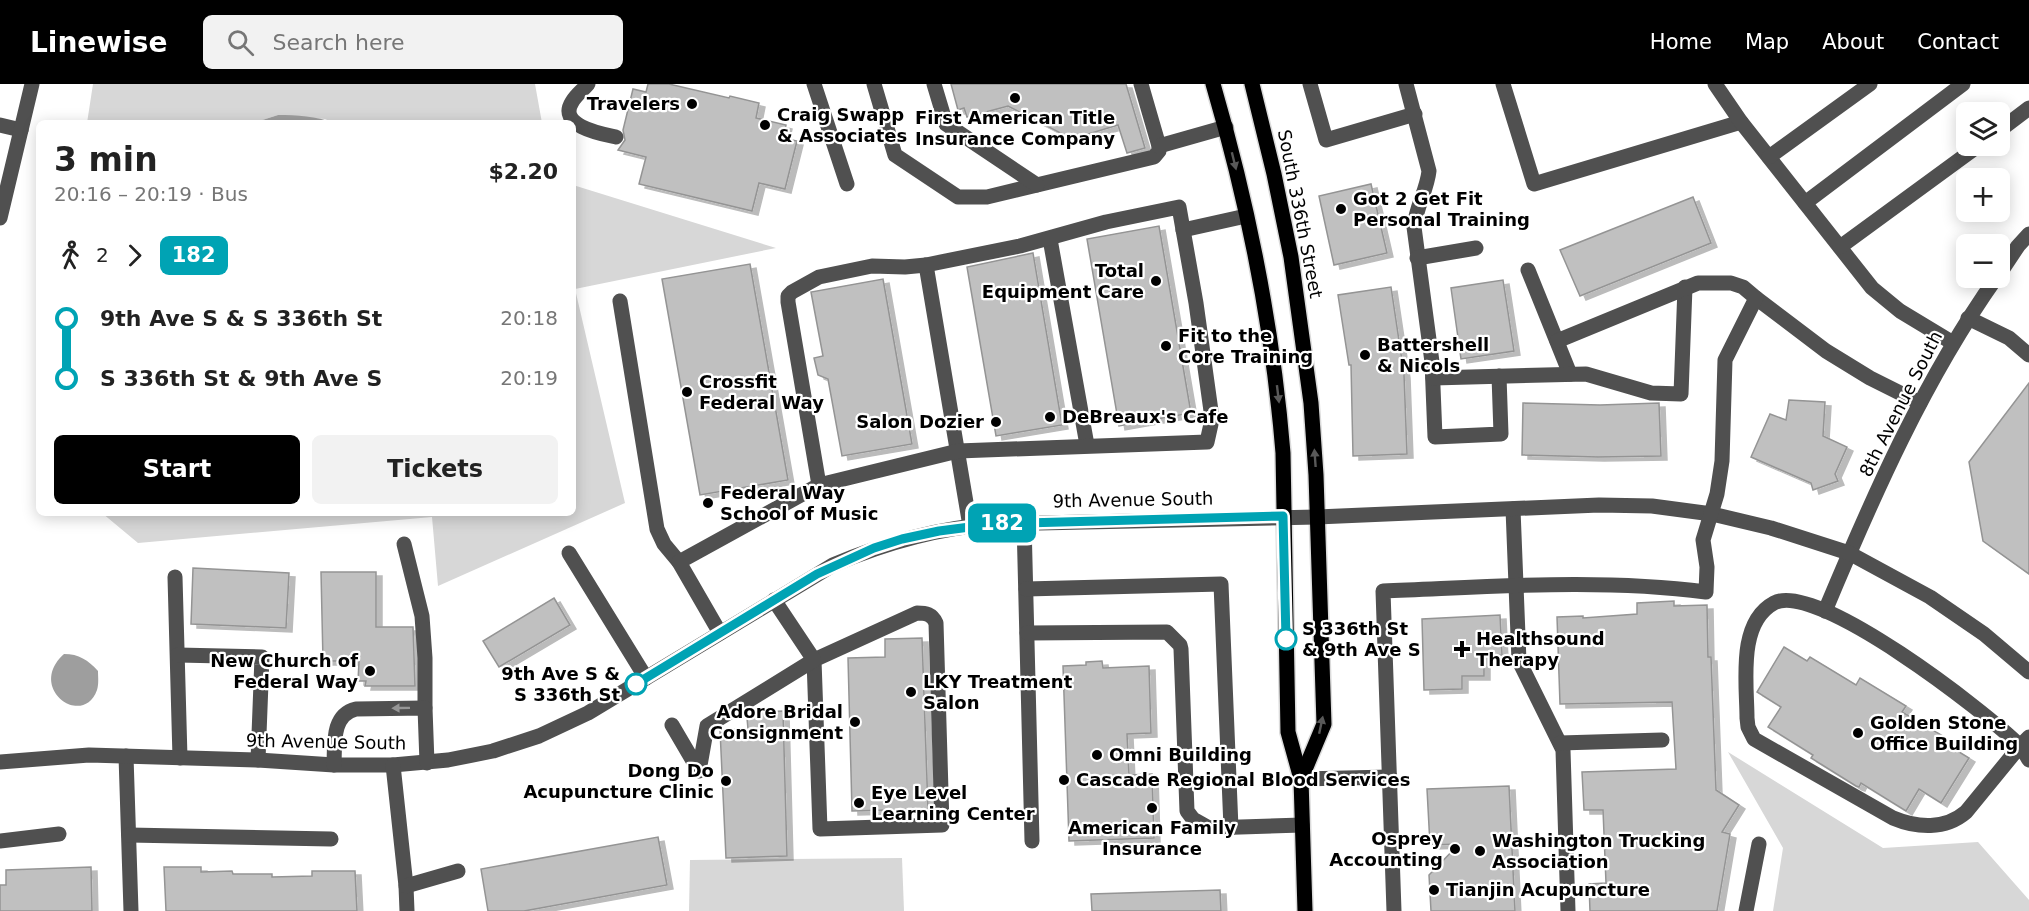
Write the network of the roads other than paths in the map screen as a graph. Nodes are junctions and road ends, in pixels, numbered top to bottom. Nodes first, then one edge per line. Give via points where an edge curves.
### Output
1 (32, 84) edge
2 (588, 84) edge
3 (814, 84) edge
4 (874, 84) edge
5 (934, 84) edge
6 (1141, 84) edge
7 (1213, 84) edge
8 (1252, 84) edge
9 (1310, 84) edge
10 (1406, 84) edge
11 (1503, 84) edge
12 (1715, 84) edge
13 (1870, 84) edge
14 (1963, 84) edge
15 (2029, 108) edge
16 (1415, 114) junction
17 (574, 120) edge
18 (576, 122) edge
19 (1742, 122) junction
20 (2010, 122) edge
21 (0, 125) edge
22 (1226, 127) junction
23 (21, 130) junction
24 (616, 137) dead end
25 (1159, 146) junction
26 (1964, 156) edge
27 (1769, 157) junction
28 (847, 184) dead end
29 (1037, 185) junction
30 (1805, 203) junction
31 (1246, 216) junction
32 (0, 218) edge
33 (1183, 230) junction
34 (2029, 234) edge
35 (1050, 239) junction
36 (2018, 246) junction
37 (1840, 247) junction
38 (1476, 248) dead end
39 (2029, 257) edge
40 (1417, 258) junction
41 (2010, 258) edge
42 (926, 265) junction
43 (1528, 270) dead end
44 (1685, 287) junction
45 (1989, 288) edge
46 (1756, 298) junction
47 (620, 301) dead end
48 (1968, 318) junction
49 (1557, 341) junction
50 (1953, 343) junction
51 (2029, 355) edge
52 (1570, 374) junction
53 (1499, 376) junction
54 (1433, 378) junction
55 (1920, 404) junction
56 (1087, 445) junction
57 (958, 451) junction
58 (819, 485) junction
59 (1513, 509) junction
60 (1712, 514) junction
61 (1283, 516) junction
62 (1317, 517) junction
63 (1024, 522) junction
64 (970, 526) junction
65 (404, 544) dead end
66 (569, 553) dead end
67 (1849, 553) junction
68 (679, 562) junction
69 (175, 577) dead end
70 (1516, 586) junction
71 (1026, 589) junction
72 (774, 600) junction
73 (1825, 611) junction
74 (720, 633) junction
75 (1027, 633) junction
76 (178, 655) junction
77 (814, 660) junction
78 (2029, 672) edge
79 (646, 678) junction
80 (425, 708) junction
81 (672, 725) dead end
82 (1662, 740) dead end
83 (2025, 741) edge
84 (1560, 743) junction
85 (126, 756) junction
86 (180, 758) junction
87 (258, 760) junction
88 (2029, 760) edge
89 (0, 762) edge
90 (427, 763) junction
91 (334, 765) junction
92 (393, 765) junction
93 (1390, 777) junction
94 (1301, 779) junction
95 (1302, 825) junction
96 (1231, 828) junction
97 (59, 834) dead end
98 (129, 835) junction
99 (331, 839) dead end
100 (0, 841) edge
101 (1032, 841) dead end
102 (1759, 844) dead end
103 (458, 872) dead end
104 (406, 886) junction
105 (130, 911) edge
106 (407, 911) edge
107 (1305, 911) edge
108 (1394, 911) edge
109 (1568, 911) edge
110 (1746, 911) edge

1 - 23 street
2 - 17 street via 572,102 570,113
3 - 28 street
4 - 29 street via 896,155 958,197 987,197
5 - 29 street via 946,124
6 - 25 street
7 - 22 main road, South 336th Street
62 -> 8 main road, South 336th Street via 1311,403 1293,268
9 - 16 street via 1326,140
10 - 16 street
11 - 19 street via 1534,184
12 - 19 street
13 - 27 street
14 - 30 street
15 - 20 street
16 - 40 street via 1429,171 1414,220
18 - 24 street via 585,130
19 - 27 street
21 - 23 street
22 - 25 street
22 -> 31 main road, South 336th Street
23 - 32 street
25 - 29 street via 1154,157
26 - 37 street
27 - 30 street
30 - 37 street
31 - 33 street
31 -> 61 main road, South 336th Street via 1272,348 1284,453
33 - 35 street via 1179,207 1106,222
33 - 56 street via 1211,411 1207,442
34 - 36 street
35 - 42 street
35 - 56 street
36 - 39 street
36 - 41 street
37 - 50 street via 1879,294
38 - 40 street
40 - 54 street
42 - 57 street
42 - 58 street via 872,266 830,275 809,282 788,296
43 - 49 street
44 - 46 street via 1731,283
44 - 49 street
44 - 52 street via 1681,394 1651,393 1592,375
45 - 48 street, 8th Avenue South
46 - 55 street via 1826,351
46 - 60 street via 1725,360 1722,461
47 - 68 street via 657,530
48 - 50 street, 8th Avenue South
48 - 51 street via 2009,338
49 - 52 street
50 - 55 street, 8th Avenue South
52 - 53 street
53 - 54 street
53 - 54 street via 1501,434 1435,437
55 - 67 street, 8th Avenue South
56 - 57 street
57 - 58 street
57 - 64 street
58 - 68 street
59 - 60 street, 9th Avenue South via 1625,505
59 - 62 street, 9th Avenue South
59 - 70 street
60 - 67 street, 9th Avenue South
60 - 70 street via 1703,540 1706,592 1613,585
61 - 62 street, 9th Avenue South
61 - 63 street, 9th Avenue South
61 - 94 main road, South 336th Street via 1288,732
94 -> 62 main road, South 336th Street via 1324,724
63 - 64 street, 9th Avenue South
63 - 71 street
64 - 72 street, 9th Avenue South via 874,548 817,574
65 - 80 street via 422,616
66 - 79 street
67 - 73 street, 8th Avenue South
67 - 78 street, 9th Avenue South via 1930,597 1984,634
68 - 74 street
69 - 76 street
70 - 84 street via 1519,661
70 - 93 street via 1383,591
71 - 75 street
71 - 96 street via 1221,584
72 - 74 street, 9th Avenue South
72 - 77 street
73 - 83 street via 1904,654
73 - 83 street via 1803,603 1776,601 1754,626 1746,657 1748,727 1754,739 1893,818 1919,826 1959,818
74 - 79 street, 9th Avenue South
75 - 96 street via 1167,632 1181,649 1187,811 1209,828
75 - 101 street
76 - 86 street
76 - 87 street via 262,657
77 - 77 street via 910,615 927,613 934,618 942,825 820,829
77 - 81 street via 707,726 699,771
79 - 90 street, 9th Avenue South via 588,713 539,736 493,751
80 - 90 street
80 -> 91 street via 347,711 336,731
82 - 84 street
83 - 88 street
84 - 109 street
85 - 86 street, 9th Avenue South
85 - 89 street, 9th Avenue South via 60,756
85 - 98 street
86 - 87 street, 9th Avenue South
87 - 91 street, 9th Avenue South
90 - 92 street, 9th Avenue South
91 - 92 street, 9th Avenue South
92 - 104 street
93 - 94 street
93 - 108 street
94 - 95 main road, South 336th Street
95 - 96 street
95 - 107 main road, South 336th Street
97 - 100 street
98 - 99 street
98 - 105 street
102 - 110 street
103 - 104 street
104 - 106 street

